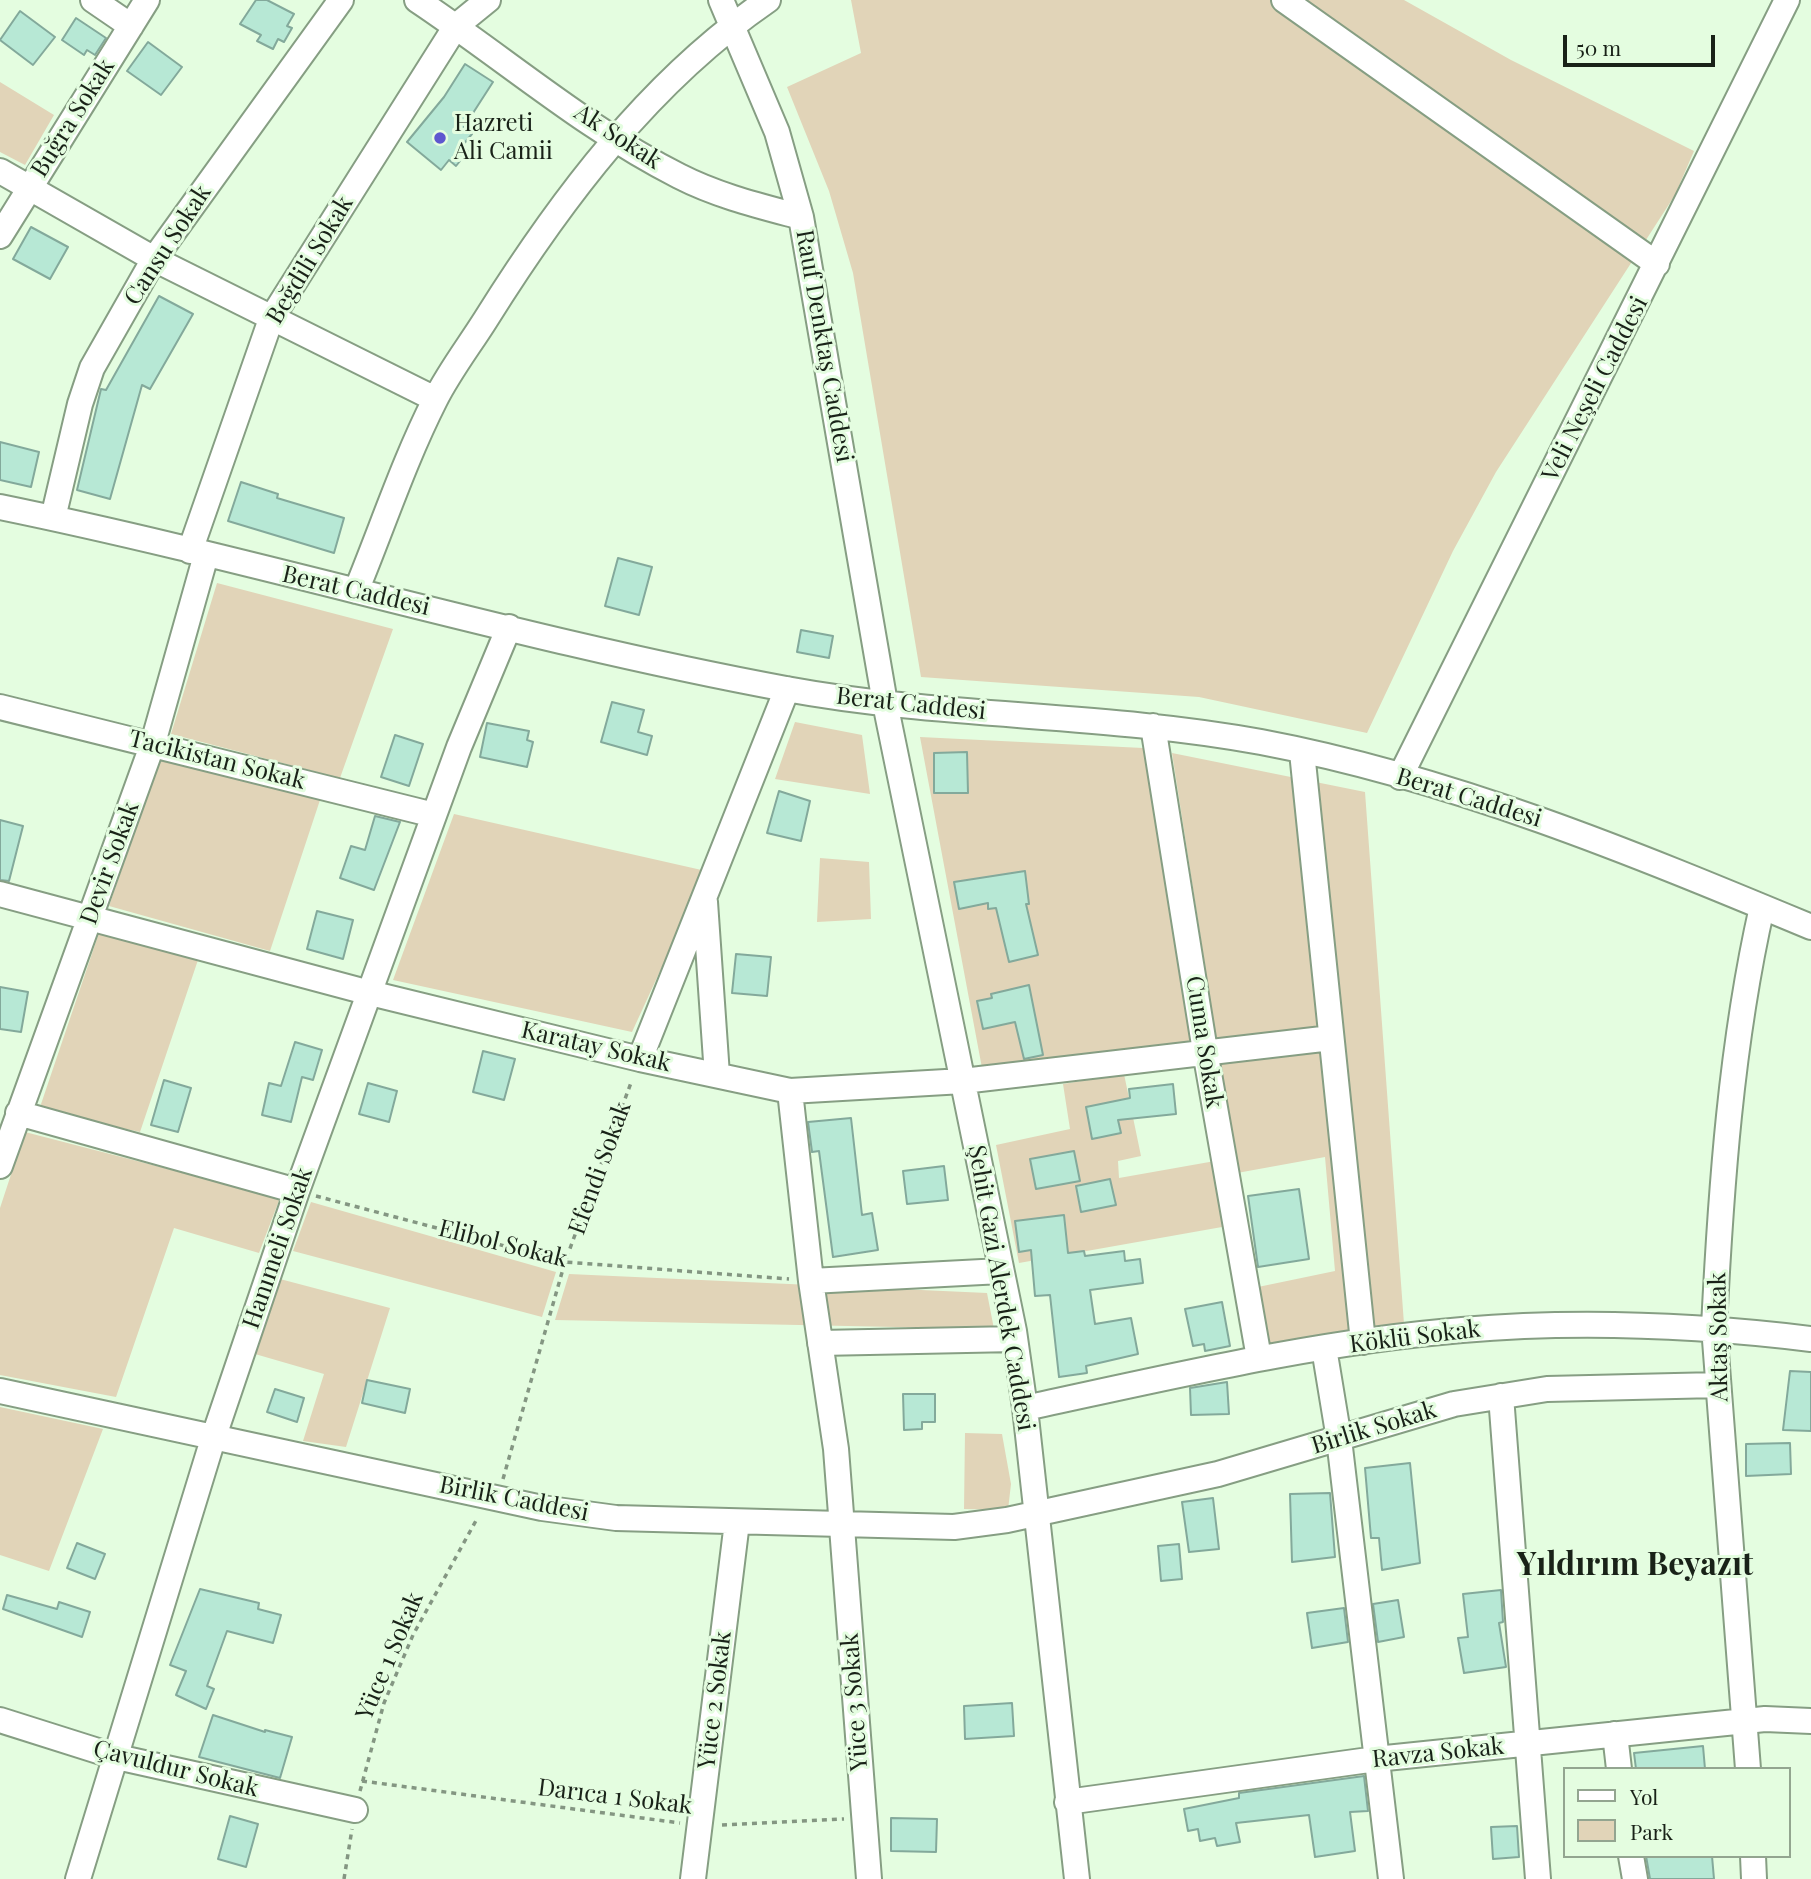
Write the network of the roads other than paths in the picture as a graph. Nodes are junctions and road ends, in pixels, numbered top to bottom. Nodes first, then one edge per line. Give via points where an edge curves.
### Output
1 (93, 0) edge
2 (147, 0) edge
3 (341, 0) edge
4 (417, 0) edge
5 (488, 0) edge
6 (721, 0) edge
7 (768, 0) edge
8 (1284, 0) edge
9 (1787, 0) edge
10 (733, 24) junction
11 (131, 26) junction
12 (456, 26) junction
13 (615, 139) junction
14 (0, 170) edge
15 (30, 188) junction
16 (801, 217) junction
17 (0, 236) edge
18 (154, 259) junction
19 (1657, 264) junction
20 (271, 319) junction
21 (435, 399) junction
22 (0, 507) edge
23 (53, 518) junction
24 (198, 553) junction
25 (356, 591) junction
26 (509, 627) junction
27 (787, 689) junction
28 (885, 703) junction
29 (0, 707) edge
30 (1153, 726) junction
31 (153, 743) junction
32 (1302, 752) junction
33 (1400, 777) junction
34 (434, 815) junction
35 (0, 894) edge
36 (705, 895) junction
37 (1762, 907) junction
38 (91, 916) junction
39 (1811, 927) edge
40 (370, 993) junction
41 (1331, 1038) junction
42 (1205, 1051) junction
43 (640, 1059) junction
44 (717, 1075) junction
45 (963, 1081) junction
46 (790, 1091) junction
47 (18, 1114) junction
48 (0, 1166) edge
49 (297, 1191) junction
50 (1001, 1271) junction
51 (811, 1281) junction
52 (1714, 1327) junction
53 (1015, 1339) junction
54 (1811, 1339) edge
55 (1363, 1342) junction
56 (820, 1343) junction
57 (1324, 1348) junction
58 (1259, 1358) junction
59 (1718, 1385) junction
60 (0, 1391) edge
61 (1501, 1396) junction
62 (1025, 1408) junction
63 (213, 1439) junction
64 (1339, 1439) junction
65 (1036, 1513) junction
66 (737, 1522) junction
67 (843, 1525) junction
68 (0, 1720) edge
69 (1745, 1721) junction
70 (1811, 1721) edge
71 (1615, 1734) junction
72 (1529, 1744) junction
73 (117, 1757) junction
74 (1376, 1759) junction
75 (1619, 1767) edge
76 (1748, 1767) edge
77 (1067, 1802) junction
78 (355, 1810) road end
79 (1631, 1858) edge
80 (1753, 1858) edge
81 (78, 1879) edge
82 (692, 1879) edge
83 (869, 1879) edge
84 (1077, 1879) edge
85 (1391, 1879) edge
86 (1538, 1879) edge
87 (1634, 1879) edge
88 (1754, 1879) edge

1 - 11 street
2 - 11 street, Buğra Sokak
3 - 18 street, Cansu Sokak
4 - 12 street, Ak Sokak
5 - 12 street, Beğdili Sokak
6 - 10 street, Rauf Denktaş Caddesi
7 - 10 street
8 - 19 street
9 - 19 street, Veli Neşeli Caddesi
10 - 13 street via 696,53
10 - 16 street, Rauf Denktaş Caddesi via 777,132
11 - 15 street, Buğra Sokak
12 - 13 street, Ak Sokak
12 - 20 street, Beğdili Sokak
13 - 16 street, Ak Sokak via 717,193
13 - 21 street via 515,273
14 - 15 street
15 - 17 street, Buğra Sokak
15 - 18 street
16 - 28 street, Rauf Denktaş Caddesi
18 - 20 street
18 - 23 street, Cansu Sokak via 85,385
19 - 33 street, Veli Neşeli Caddesi
20 - 21 street
20 - 24 street, Beğdili Sokak
21 - 25 street
22 - 23 street, Berat Caddesi
23 - 24 street, Berat Caddesi
24 - 25 street, Berat Caddesi
24 - 31 street, Devir Sokak
25 - 26 street, Berat Caddesi
26 - 27 street, Berat Caddesi
26 - 34 street, Hanımeli Sokak
27 - 28 street, Berat Caddesi
27 - 36 street
28 - 30 street, Berat Caddesi
28 - 45 street, Şehit Gazi Alerdek Caddesi
29 - 31 street, Tacikistan Sokak
30 - 32 street, Berat Caddesi
30 - 42 street, Cuma Sokak
31 - 34 street, Tacikistan Sokak
31 - 38 street, Devir Sokak
32 - 33 street, Berat Caddesi
32 - 41 street
33 - 37 street, Berat Caddesi via 1598,840
34 - 40 street, Hanımeli Sokak
35 - 38 street, Karatay Sokak
36 - 43 street
36 - 44 street
37 - 39 street, Berat Caddesi
37 - 52 street, Aktaş Sokak via 1744,993
38 - 40 street, Karatay Sokak
38 - 47 street, Devir Sokak
40 - 43 street, Karatay Sokak
40 - 49 street, Hanımeli Sokak
41 - 42 street, Karatay Sokak
41 - 55 street
42 - 45 street, Karatay Sokak
42 - 58 street, Cuma Sokak
43 - 44 street, Karatay Sokak
44 - 46 street, Karatay Sokak
45 - 46 street, Karatay Sokak
45 - 50 street, Şehit Gazi Alerdek Caddesi
46 - 51 street, Yüce 3 Sokak
47 - 48 street, Devir Sokak
47 - 49 street
49 - 63 street, Hanımeli Sokak
50 - 51 street
50 - 53 street, Şehit Gazi Alerdek Caddesi
51 - 56 street, Yüce 3 Sokak
52 - 54 street, Köklü Sokak
52 - 55 street, Köklü Sokak via 1513,1327
52 - 59 street, Aktaş Sokak
53 - 56 street
53 - 62 street, Şehit Gazi Alerdek Caddesi
55 - 57 street, Köklü Sokak
56 - 67 street, Yüce 3 Sokak
57 - 58 street, Köklü Sokak
57 - 64 street
58 - 62 street, Köklü Sokak
59 - 61 street, Birlik Sokak via 1547,1389
59 - 69 street, Aktaş Sokak
60 - 63 street, Birlik Caddesi
61 - 64 street, Birlik Sokak via 1454,1404
61 - 72 street
62 - 65 street, Şehit Gazi Alerdek Caddesi
63 - 66 street, Birlik Caddesi via 493,1498 616,1518
63 - 73 street, Hanımeli Sokak
64 - 65 street, Birlik Sokak via 1218,1474
64 - 74 street
65 - 67 street, Birlik Caddesi via 954,1527
65 - 77 street, Şehit Gazi Alerdek Caddesi
66 - 67 street, Birlik Caddesi
66 - 82 street, Yüce 2 Sokak
67 - 83 street, Yüce 3 Sokak
68 - 73 street, Çavuldur Sokak
69 - 70 street, Ravza Sokak
69 - 71 street, Ravza Sokak
69 - 76 street, Aktaş Sokak
71 - 72 street, Ravza Sokak
71 - 75 street
72 - 74 street, Ravza Sokak
72 - 86 street
73 - 78 street, Çavuldur Sokak
73 - 81 street, Hanımeli Sokak
74 - 77 street, Ravza Sokak
74 - 85 street
77 - 84 street, Şehit Gazi Alerdek Caddesi
79 - 87 street
80 - 88 street

